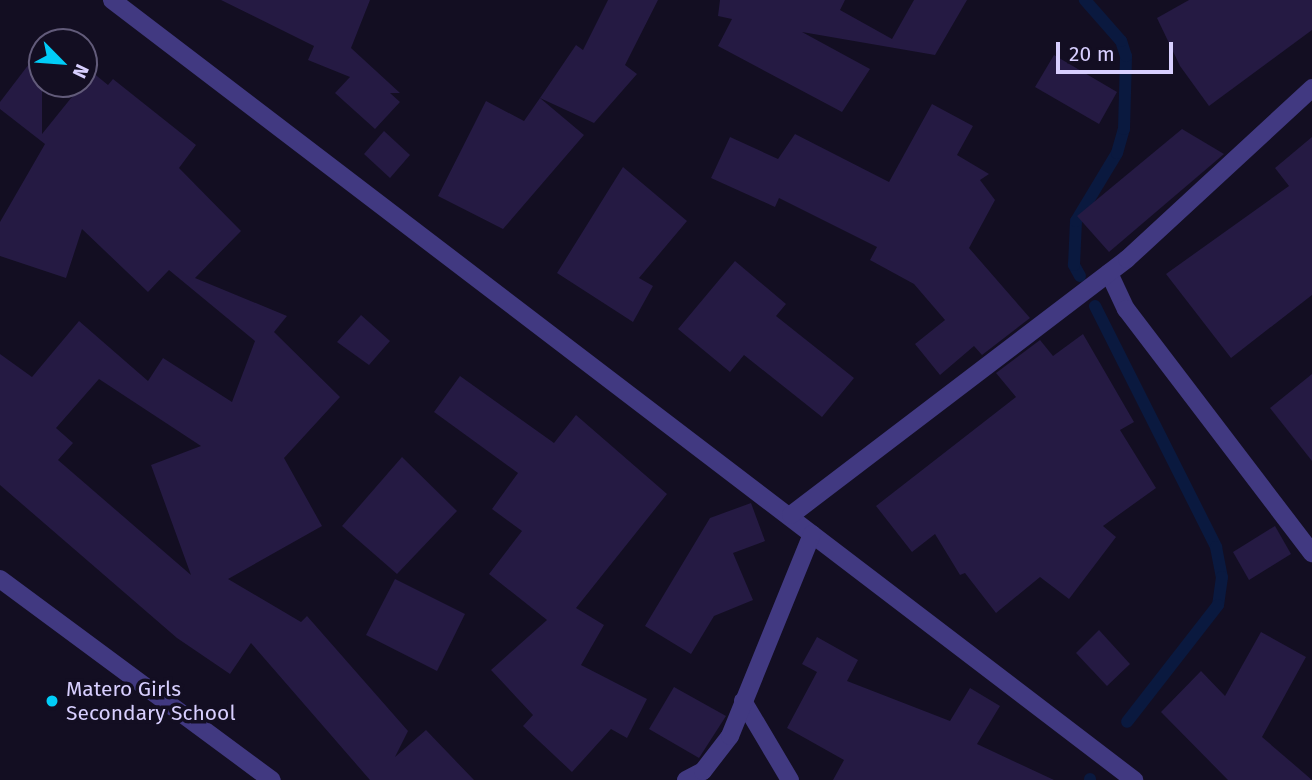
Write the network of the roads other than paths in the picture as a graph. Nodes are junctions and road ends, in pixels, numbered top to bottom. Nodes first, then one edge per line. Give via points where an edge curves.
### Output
1 (112, 0) edge
2 (1312, 88) edge
3 (1109, 273) junction
4 (791, 515) junction
5 (813, 534) junction
6 (1312, 553) edge
7 (0, 579) edge
8 (743, 701) junction
9 (272, 780) edge
10 (686, 780) edge
11 (790, 780) edge
12 (1134, 780) edge

1 - 4 street
2 - 3 street
3 - 4 street
3 - 6 street via 1126,309
4 - 5 street
5 - 8 street
5 - 12 street
7 - 9 street
8 - 10 street via 730,736 703,771
8 - 11 street

